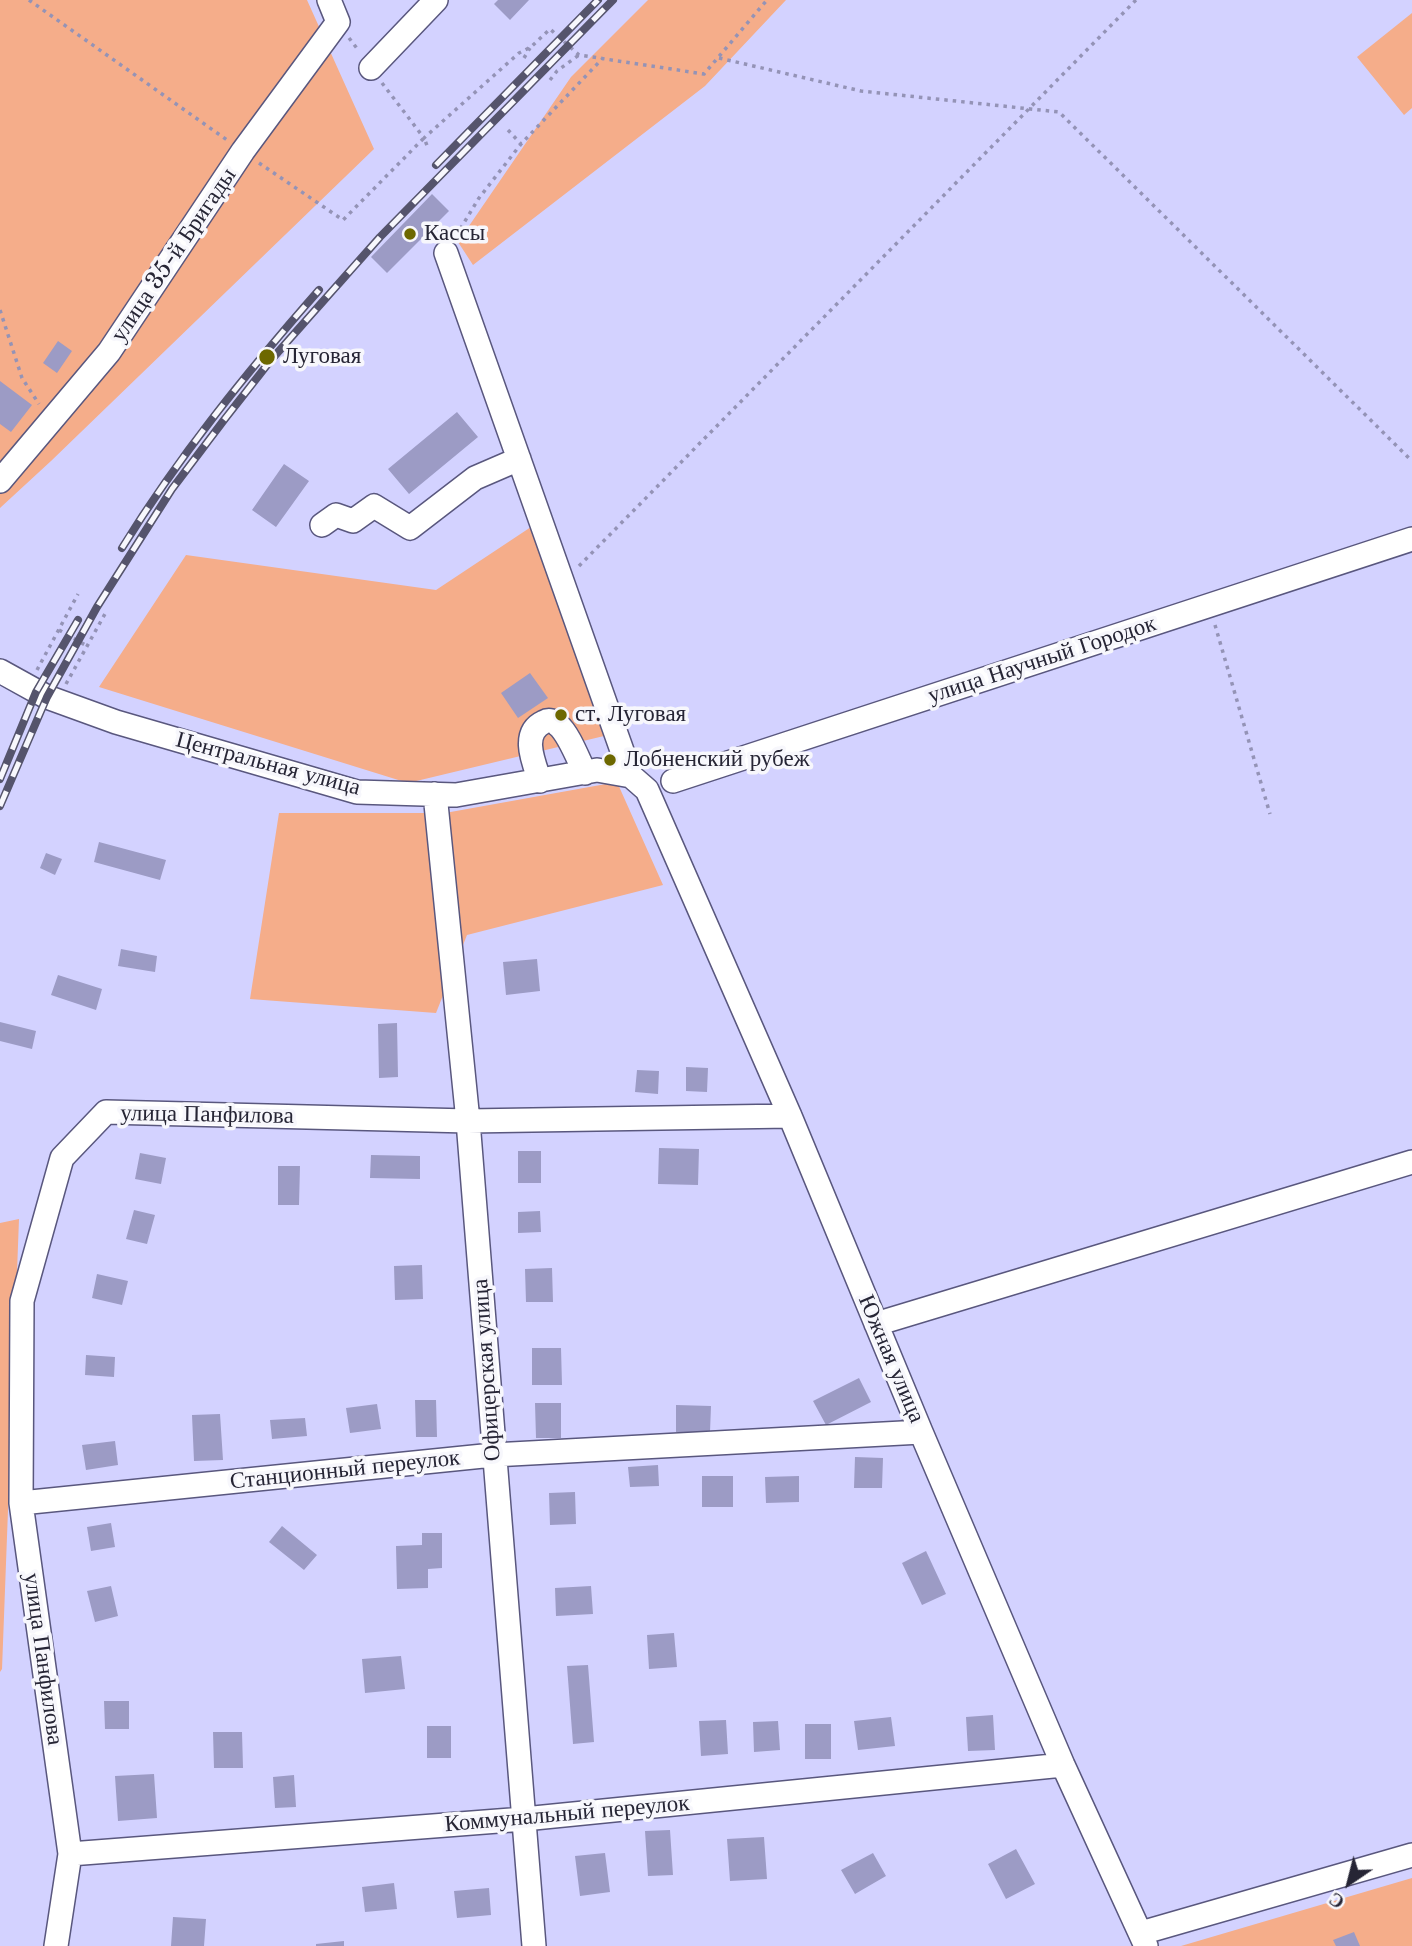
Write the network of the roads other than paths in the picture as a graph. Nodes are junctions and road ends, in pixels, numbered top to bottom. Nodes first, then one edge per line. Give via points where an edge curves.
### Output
1 (329, 0) edge
2 (436, 0) edge
3 (371, 68) road end
4 (446, 253) road end
5 (519, 459) junction
6 (0, 481) edge
7 (322, 525) dead end
8 (1412, 539) edge
9 (0, 671) edge
10 (585, 773) junction
11 (631, 776) junction
12 (540, 781) junction
13 (673, 781) dead end
14 (435, 794) junction
15 (790, 1115) junction
16 (468, 1121) junction
17 (1412, 1162) edge
18 (876, 1324) junction
19 (921, 1432) junction
20 (494, 1455) junction
21 (21, 1503) junction
22 (1063, 1765) junction
23 (524, 1819) junction
24 (69, 1854) junction
25 (1412, 1855) edge
26 (1144, 1940) edge
27 (56, 1946) edge
28 (534, 1946) edge

1 - 6 street, улица 35-й Бригады via 338,22 243,151 109,352
2 - 3 street
4 - 5 street, Южная улица
5 - 7 street via 475,478 410,528 374,506 353,522 336,514
5 - 11 street, Южная улица
8 - 13 street, улица Научный Городок
9 - 14 street, Центральная улица via 57,701 116,722 357,792
10 - 11 street, Центральная улица via 597,770
10 - 12 street, Центральная улица
10 - 12 street via 562,727 545,720 534,729 530,741
11 - 15 street, Южная улица via 647,790
12 - 14 street, Центральная улица
14 - 16 street, Офицерская улица
15 - 16 street, улица Панфилова
15 - 18 street, Южная улица
16 - 20 street, Офицерская улица
16 - 21 street, улица Панфилова via 106,1112 62,1158 22,1301
17 - 18 street
18 - 19 street, Южная улица
19 - 20 street, Станционный переулок
19 - 22 street, Южная улица
20 - 21 street, Станционный переулок
20 - 23 street, Офицерская улица
21 - 24 street, улица Панфилова
22 - 23 street, Коммунальный переулок
22 - 26 street, Южная улица
23 - 24 street, Коммунальный переулок
23 - 28 street, Офицерская улица
24 - 27 street, улица Панфилова
25 - 26 street

